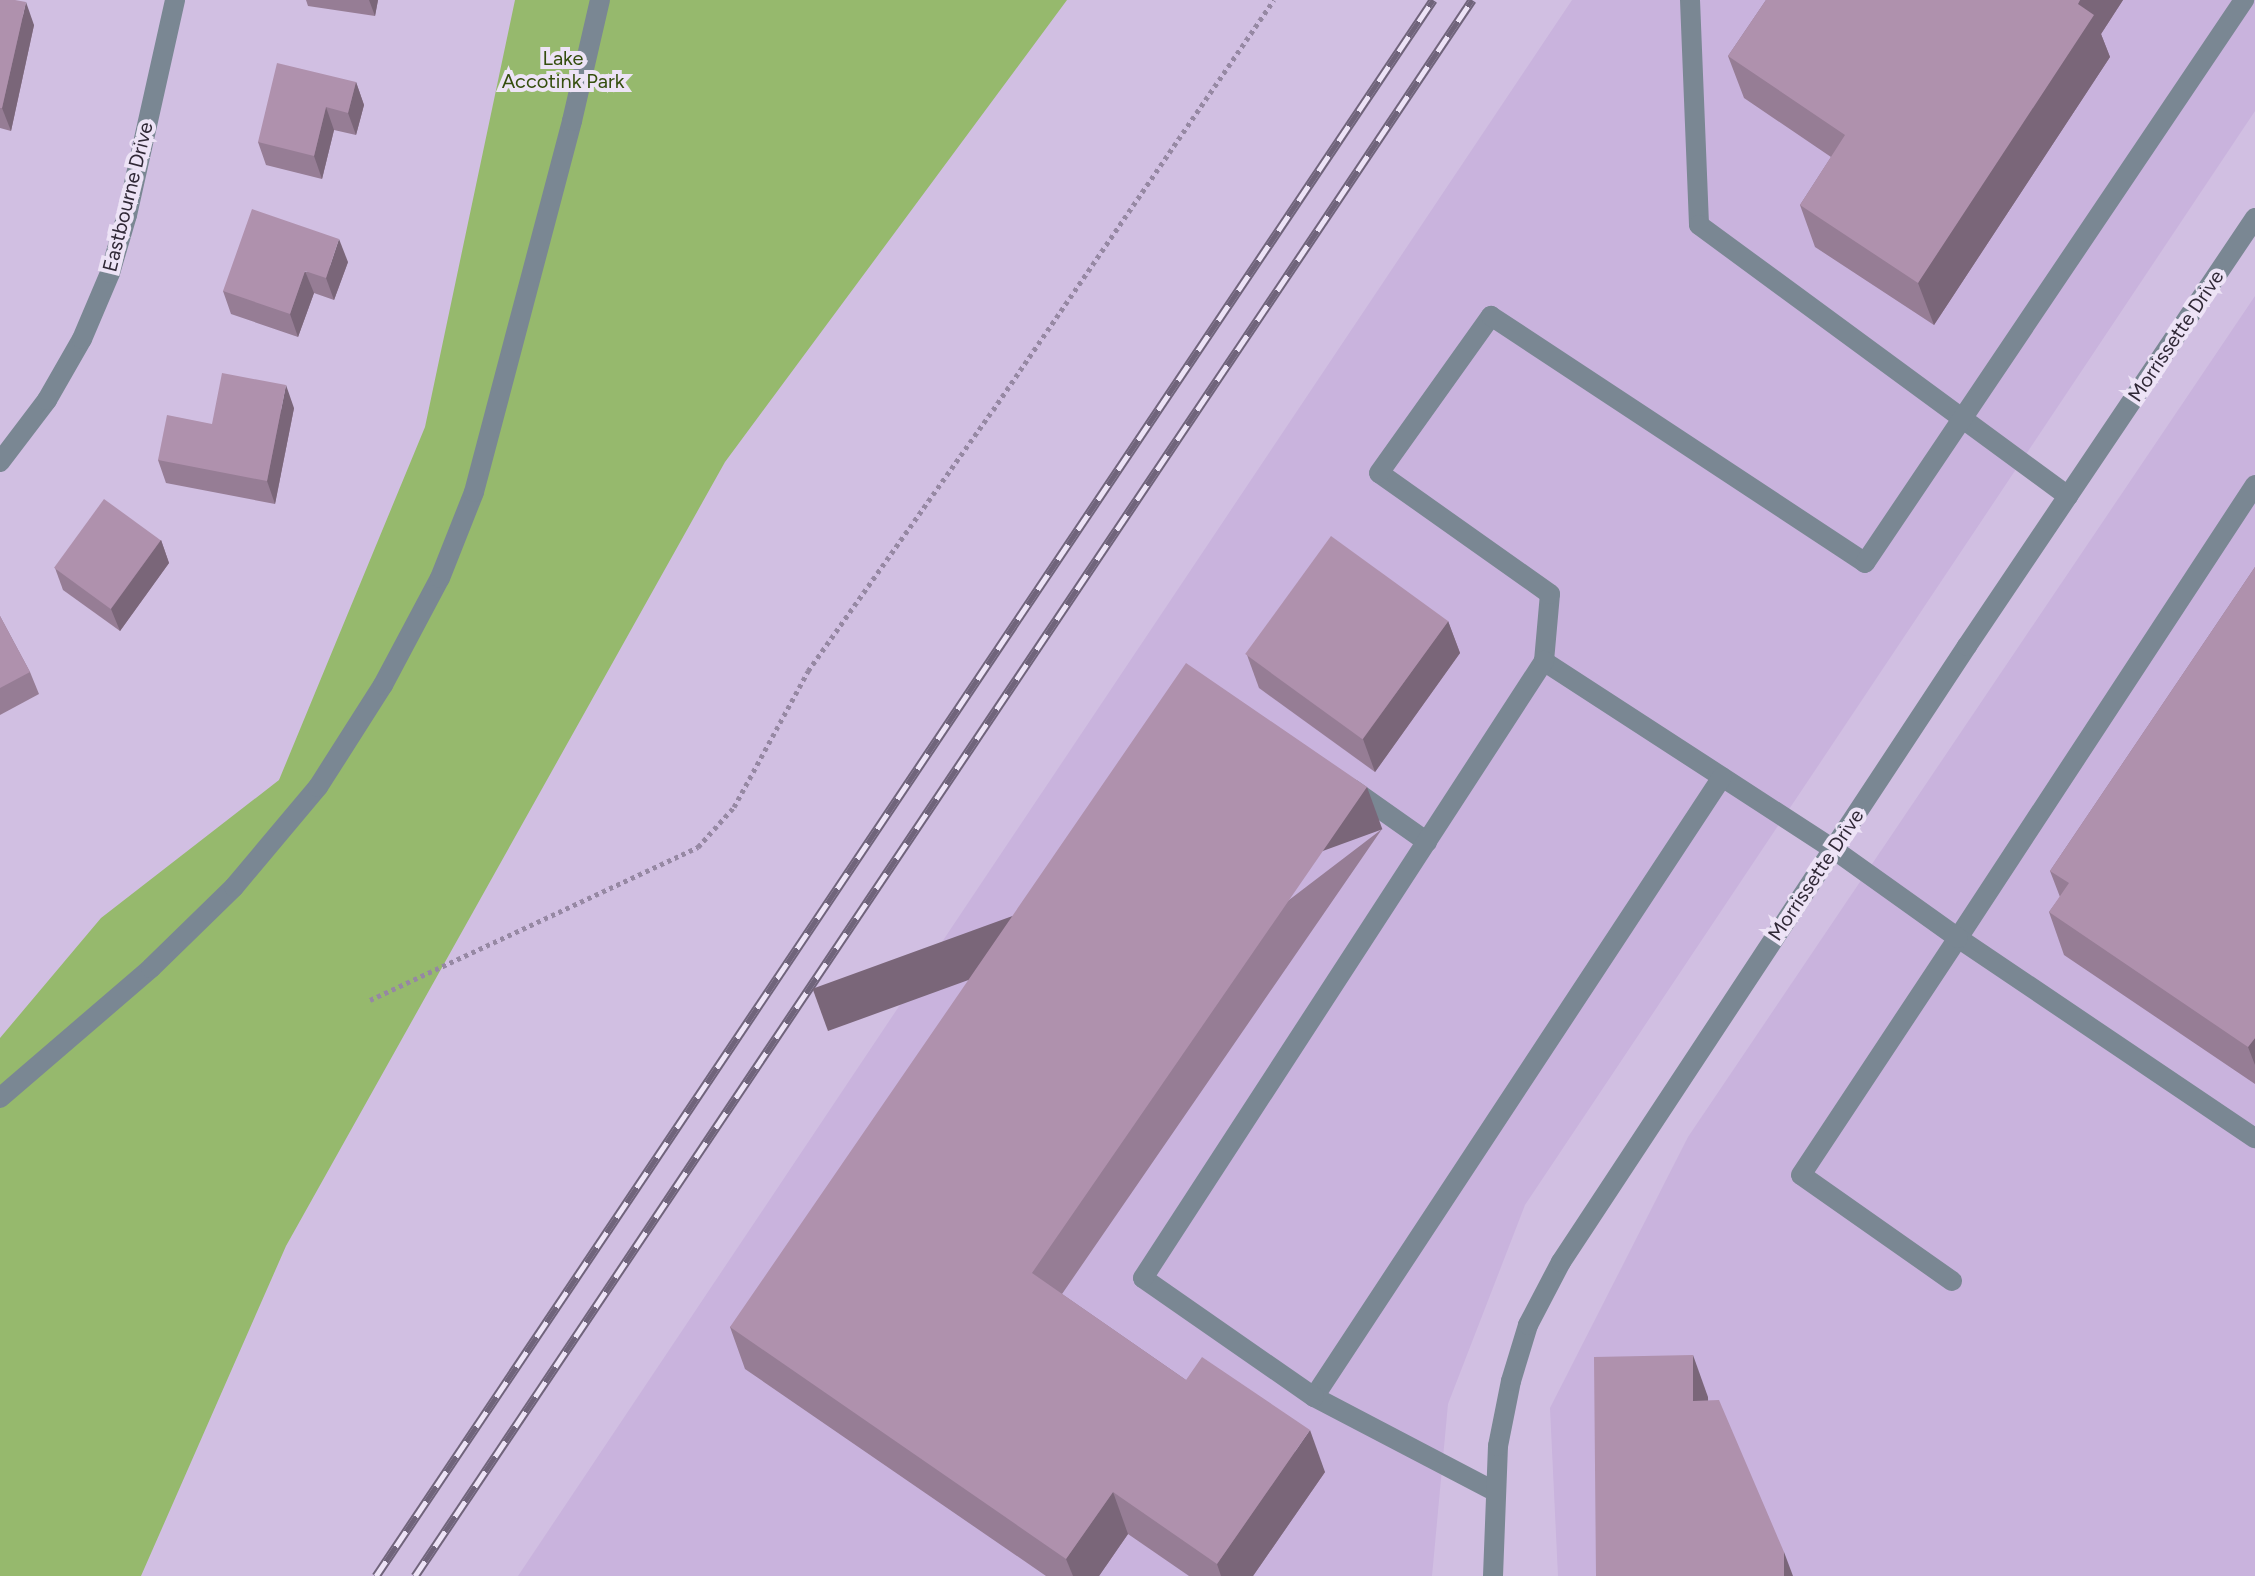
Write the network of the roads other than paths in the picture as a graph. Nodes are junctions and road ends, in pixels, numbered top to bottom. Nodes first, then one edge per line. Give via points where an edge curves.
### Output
1 (175, 0) edge
2 (600, 0) edge
3 (1690, 0) edge
4 (2244, 0) edge
5 (2255, 218) edge
6 (1965, 417) junction
7 (0, 462) edge
8 (2255, 485) edge
9 (2068, 496) junction
10 (1544, 661) junction
11 (1722, 777) junction
12 (1339, 780) edge
13 (1427, 842) junction
14 (1833, 849) junction
15 (1958, 938) junction
16 (0, 1098) edge
17 (2255, 1138) edge
18 (1952, 1281) dead end
19 (1314, 1397) junction
20 (1494, 1491) junction
21 (1493, 1576) edge

1 - 7 street, Eastbourne Drive via 110,273 82,339 47,400
2 - 16 street via 474,492 440,578 383,685 318,787 234,887 151,968
3 - 6 street via 1699,225
4 - 6 street
5 - 9 street, Morrissette Drive
6 - 9 street
6 - 10 street via 1865,563 1491,316 1379,473 1550,594
8 - 15 street
9 - 14 street, Morrissette Drive
10 - 11 street
10 - 13 street
11 - 14 street
11 - 19 street
12 - 13 street
13 - 19 street via 1143,1278
14 - 15 street
14 - 20 street, Morrissette Drive via 1561,1262 1528,1325 1515,1367
15 - 17 street
15 - 18 street via 1801,1175
19 - 20 street
20 - 21 street, Morrissette Drive

